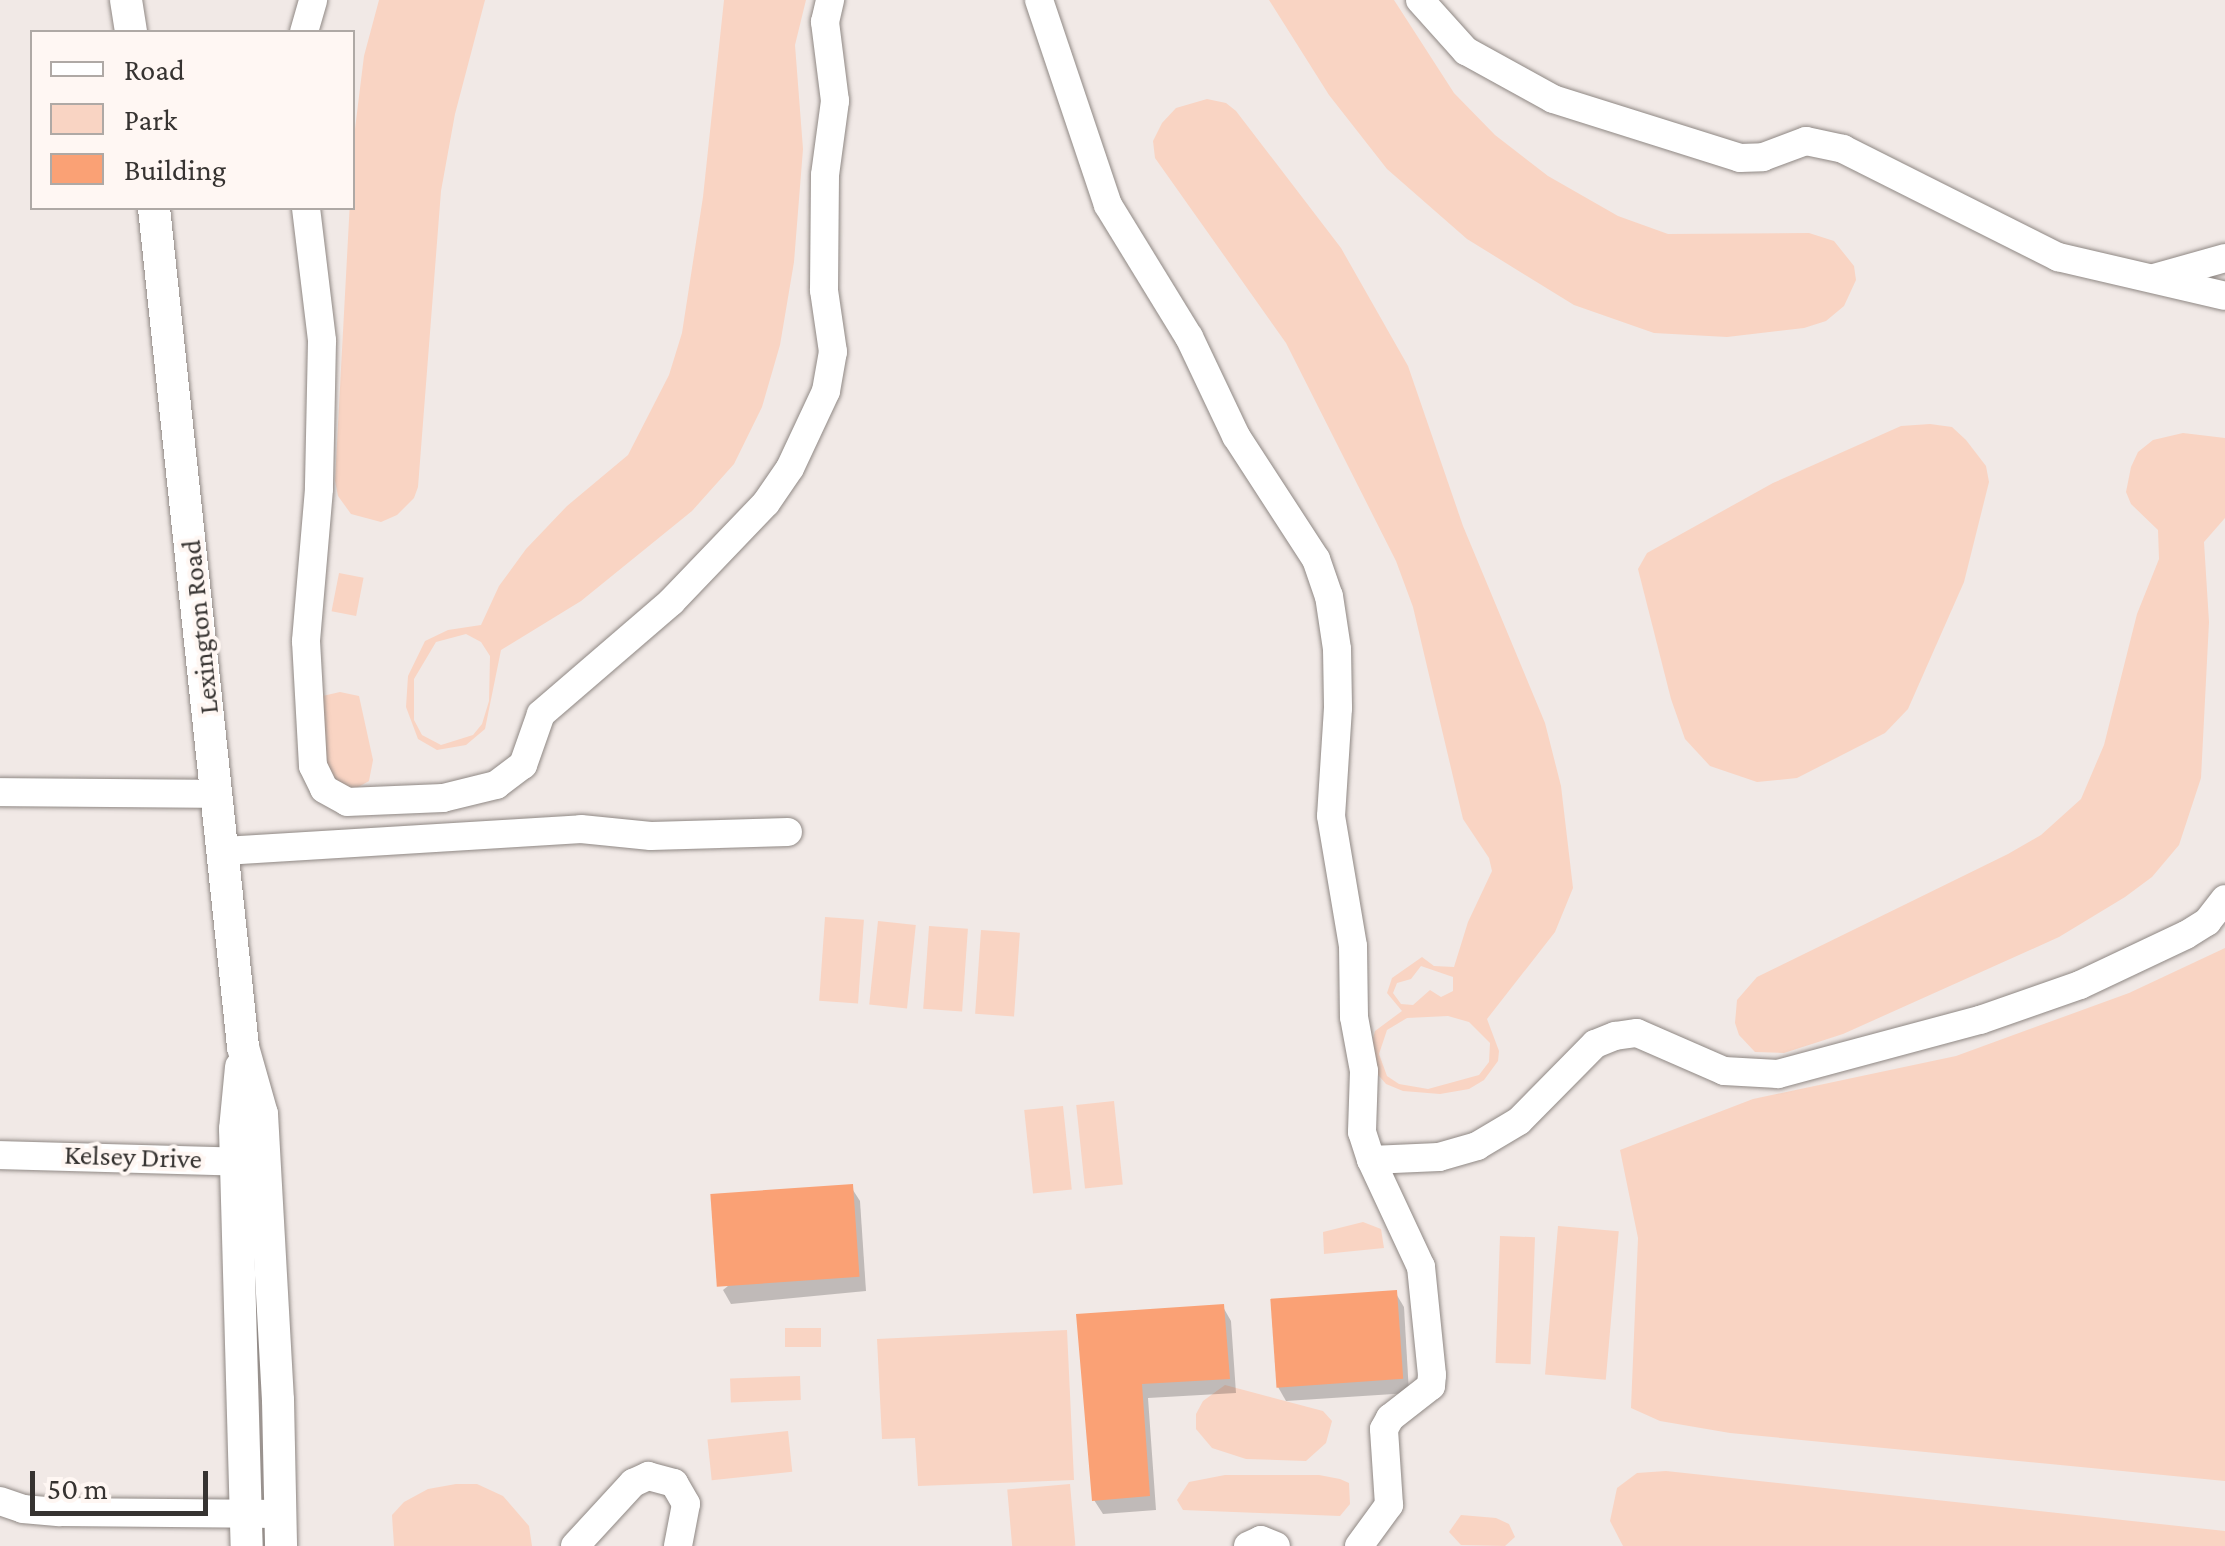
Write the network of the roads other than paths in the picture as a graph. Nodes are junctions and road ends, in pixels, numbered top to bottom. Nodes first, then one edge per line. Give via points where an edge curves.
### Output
1 (126, 0) edge
2 (313, 0) edge
3 (830, 0) edge
4 (1039, 0) edge
5 (1420, 0) edge
6 (131, 30) edge
7 (305, 30) edge
8 (154, 210) edge
9 (306, 210) edge
10 (2225, 258) edge
11 (2146, 280) junction
12 (2225, 296) edge
13 (0, 792) edge
14 (218, 794) junction
15 (788, 832) dead end
16 (224, 851) junction
17 (2225, 898) edge
18 (0, 1155) edge
19 (1371, 1160) junction
20 (251, 1162) junction
21 (8, 1508) edge
22 (247, 1513) junction
23 (280, 1530) edge
24 (247, 1546) edge
25 (575, 1546) edge
26 (678, 1546) edge
27 (1248, 1546) edge
28 (1276, 1546) edge
29 (1360, 1546) edge

1 - 6 main road
2 - 7 street
3 - 9 street via 825,22 835,101 825,175 824,290 833,352 826,391 766,503 671,602 541,714 522,765 496,786 443,798 347,802 324,789 313,766 306,641 318,513 322,341
4 - 19 street via 1108,206 1189,337 1236,436 1316,559 1329,596 1338,649 1330,816 1352,946 1364,1071 1362,1132
5 - 11 street via 1466,51 1553,100 1740,158 1806,142 1842,149 2034,247
8 - 14 main road, Lexington Road
10 - 11 street
11 - 12 street
13 - 14 street
14 - 16 main road, Lexington Road
15 - 16 street via 668,836 581,829
16 - 20 main road, Lexington Road via 243,1048 262,1114
17 - 19 street via 2207,922 2186,935 2080,985 1980,1020 1778,1074 1724,1071 1637,1033 1615,1036 1595,1044 1520,1120 1477,1146 1439,1158
18 - 20 street, Kelsey Drive
19 - 29 street via 1421,1268 1432,1375 1430,1386 1384,1429 1389,1505
20 - 22 main road, Lexington Road
20 - 23 main road, Lexington Road
21 - 22 street
22 - 23 street
22 - 24 main road, Lexington Road
25 - 26 street via 633,1483 648,1476 674,1482 686,1504
27 - 28 street via 1261,1540

